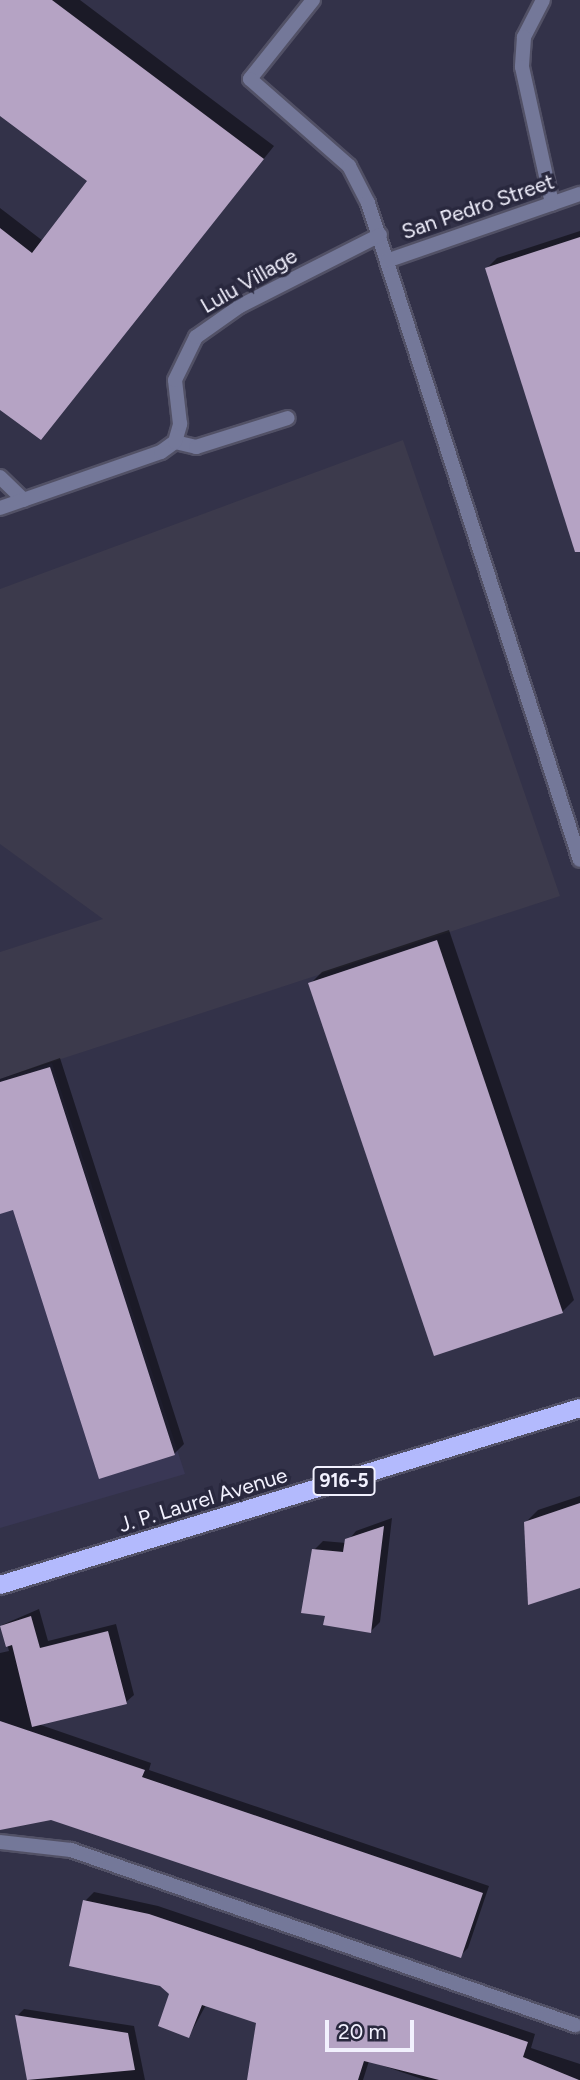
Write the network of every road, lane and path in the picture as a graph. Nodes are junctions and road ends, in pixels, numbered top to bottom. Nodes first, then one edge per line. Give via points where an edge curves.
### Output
1 (313, 0) edge
2 (543, 0) edge
3 (580, 194) edge
4 (552, 204) junction
5 (380, 235) junction
6 (389, 260) junction
7 (288, 418) dead end
8 (175, 442) junction
9 (0, 477) edge
10 (24, 500) junction
11 (0, 508) edge
12 (580, 860) edge
13 (580, 1408) edge
14 (0, 1585) edge
15 (0, 1842) edge
16 (575, 2025) dead end

1 - 5 street via 250,79 349,166
2 - 4 street via 524,37 522,67
3 - 4 street, San Pedro Street
4 - 6 street, San Pedro Street
5 - 6 street
5 - 8 street, Lulu Village via 240,306 196,337 176,380 180,424
6 - 12 street
7 - 8 street via 196,447
8 - 10 street via 142,461
9 - 10 street
10 - 11 street
13 - 14 main road, J. P. Laurel Avenue / 916-5
15 - 16 street via 71,1850

